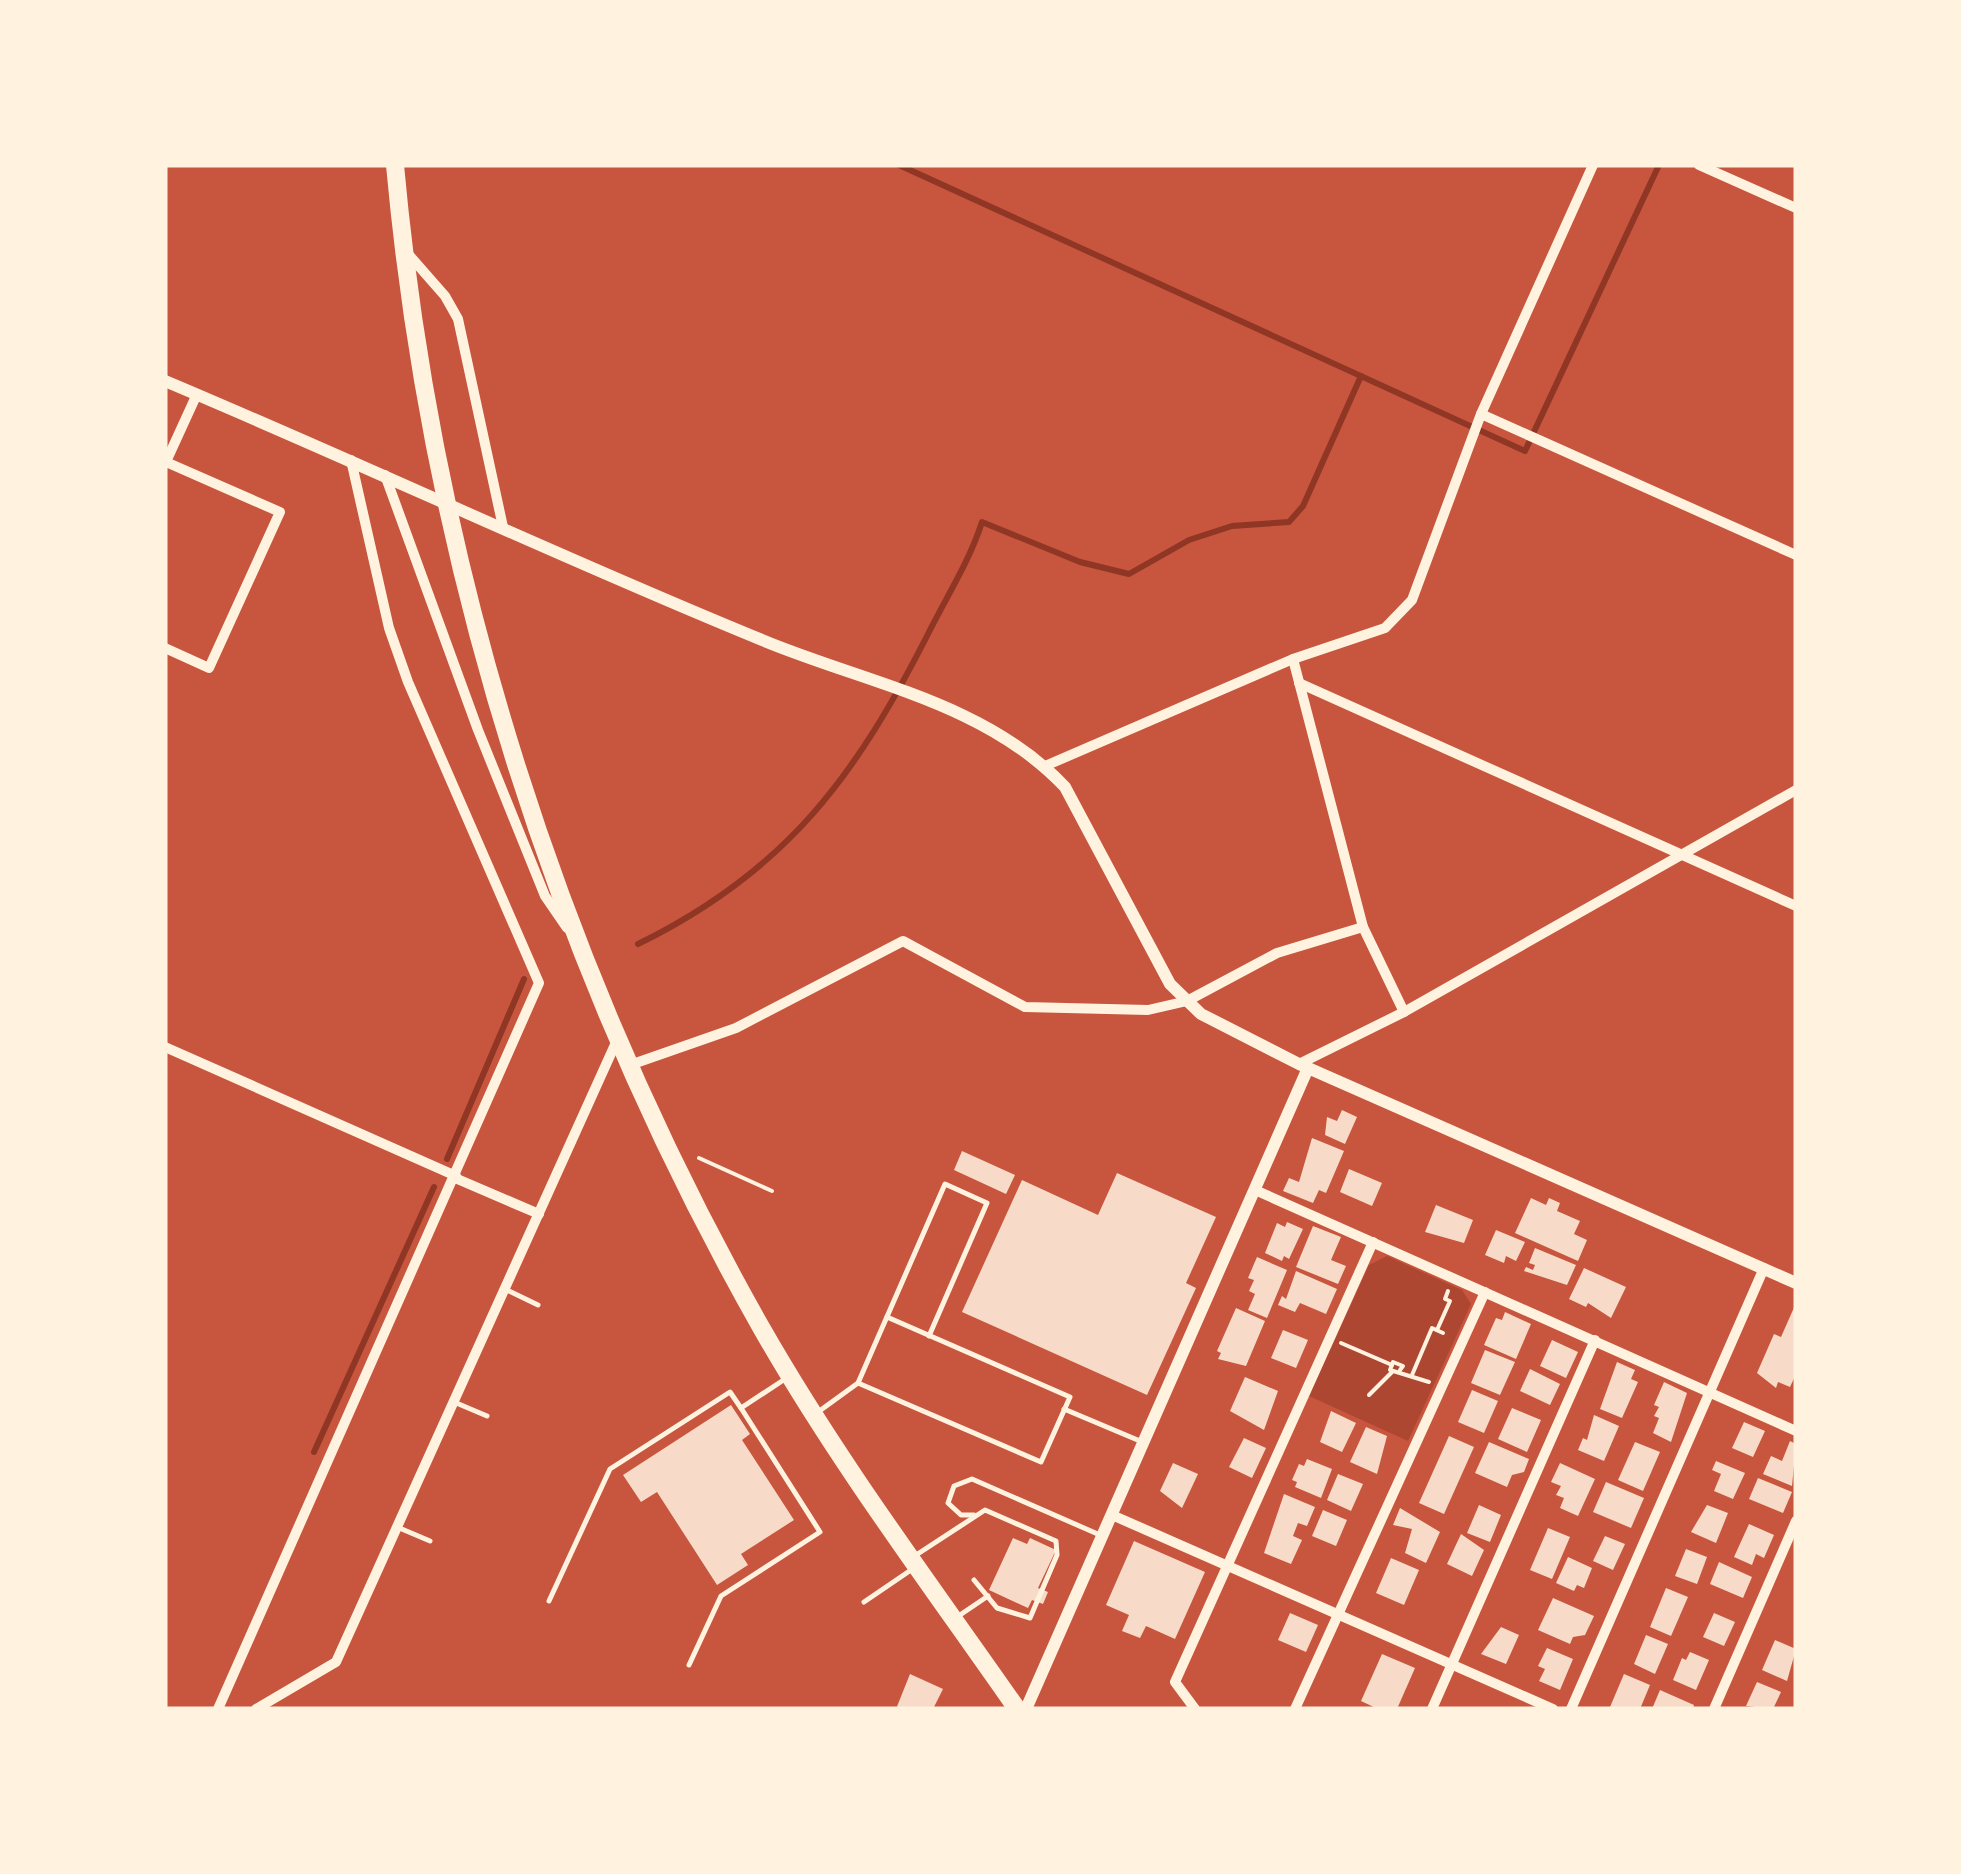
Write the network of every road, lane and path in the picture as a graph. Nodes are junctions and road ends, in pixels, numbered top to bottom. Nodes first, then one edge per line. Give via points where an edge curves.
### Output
1 (395, 165) edge
2 (1593, 165) edge
3 (1699, 165) edge
4 (1796, 208) edge
5 (403, 248) junction
6 (165, 380) edge
7 (197, 394) junction
8 (1481, 414) junction
9 (351, 460) junction
10 (166, 464) edge
11 (385, 476) junction
12 (503, 527) junction
13 (1796, 556) edge
14 (165, 648) edge
15 (1292, 659) junction
16 (1299, 683) junction
17 (1045, 766) junction
18 (1796, 790) edge
19 (1680, 856) junction
20 (1796, 906) edge
21 (1363, 927) junction
22 (582, 949) junction
23 (1187, 1001) junction
24 (1404, 1012) junction
25 (618, 1038) junction
26 (165, 1047) edge
27 (630, 1065) junction
28 (1304, 1066) junction
29 (699, 1158) dead end
30 (456, 1176) junction
31 (1255, 1190) junction
32 (772, 1191) dead end
33 (539, 1214) junction
34 (1373, 1242) junction
35 (1764, 1268) junction
36 (1796, 1283) edge
37 (1451, 1285) dead end
38 (505, 1289) junction
39 (1485, 1292) junction
40 (538, 1304) dead end
41 (887, 1317) junction
42 (929, 1336) junction
43 (1596, 1340) junction
44 (1335, 1341) dead end
45 (1392, 1368) junction
46 (1412, 1375) junction
47 (791, 1376) junction
48 (858, 1383) junction
49 (1434, 1384) dead end
50 (1710, 1393) junction
51 (1369, 1395) dead end
52 (454, 1402) junction
53 (741, 1408) junction
54 (1064, 1408) junction
55 (816, 1414) junction
56 (487, 1416) dead end
57 (1796, 1431) edge
58 (1143, 1443) junction
59 (1112, 1514) junction
60 (974, 1516) junction
61 (1796, 1521) edge
62 (397, 1527) junction
63 (1102, 1536) junction
64 (430, 1542) dead end
65 (914, 1562) junction
66 (1225, 1567) junction
67 (974, 1580) dead end
68 (988, 1596) junction
69 (549, 1602) dead end
70 (864, 1602) dead end
71 (1338, 1614) junction
72 (954, 1620) junction
73 (688, 1665) dead end
74 (1452, 1665) junction
75 (218, 1709) edge
76 (256, 1709) edge
77 (1017, 1709) edge
78 (1026, 1709) edge
79 (1195, 1709) edge
80 (1295, 1709) edge
81 (1432, 1709) edge
82 (1552, 1709) edge
83 (1571, 1709) edge
84 (1714, 1709) edge

1 - 5 highway
2 - 8 street
3 - 4 street
5 - 12 street via 458,319
5 - 22 highway via 450,524 506,735
6 - 7 street
7 - 9 street
7 - 10 street
8 - 13 street
8 - 15 street via 1412,600 1385,628
9 - 11 street
9 - 30 street via 408,682 538,983
10 - 14 street via 280,512 209,668
11 - 12 street
11 - 22 street via 545,896
12 - 17 street via 765,642 905,690 997,733
15 - 16 street
15 - 17 street
16 - 19 street
16 - 21 street
17 - 23 street via 1084,818 1170,984
18 - 19 street
19 - 20 street
19 - 24 street
21 - 23 street via 1277,952
21 - 24 street
22 - 25 highway
23 - 27 street via 1148,1010 1025,1007 903,941 736,1028
23 - 28 street via 1216,1024
24 - 28 street
25 - 27 highway
25 - 33 street
26 - 30 street
27 - 47 highway via 717,1245
28 - 31 street
28 - 35 street
29 - 32 path
30 - 33 street
30 - 75 street
31 - 34 street
31 - 58 street
33 - 38 street
34 - 39 street
34 - 66 street
35 - 36 street
35 - 50 street
37 - 46 path via 1440,1331 1432,1328
38 - 40 lane
38 - 52 street
39 - 43 street
39 - 71 street
41 - 42 lane
41 - 42 lane via 945,1184 987,1202
41 - 48 lane
42 - 54 lane via 1070,1397
43 - 50 street
43 - 74 street
44 - 45 path
45 - 46 path via 1393,1362
45 - 51 path
46 - 49 path
47 - 53 lane
47 - 55 highway
48 - 54 lane via 1041,1462
48 - 55 lane
50 - 57 street
50 - 83 street
52 - 56 lane
52 - 62 street
53 - 69 lane via 730,1392 610,1469
53 - 73 lane via 820,1532 721,1596
54 - 58 lane
55 - 65 highway
58 - 59 street
59 - 63 street
59 - 66 street
60 - 63 lane via 948,1504 954,1486 972,1479
60 - 65 lane
60 - 68 lane via 994,1511 1047,1534 1058,1547 1030,1618 998,1608
61 - 84 street
62 - 64 lane
62 - 76 street via 336,1662
63 - 78 street
65 - 70 lane
65 - 72 highway
66 - 71 street
66 - 79 street via 1176,1682
67 - 68 lane
68 - 72 lane
71 - 74 street
71 - 80 street
72 - 77 highway
74 - 81 street
74 - 82 street

